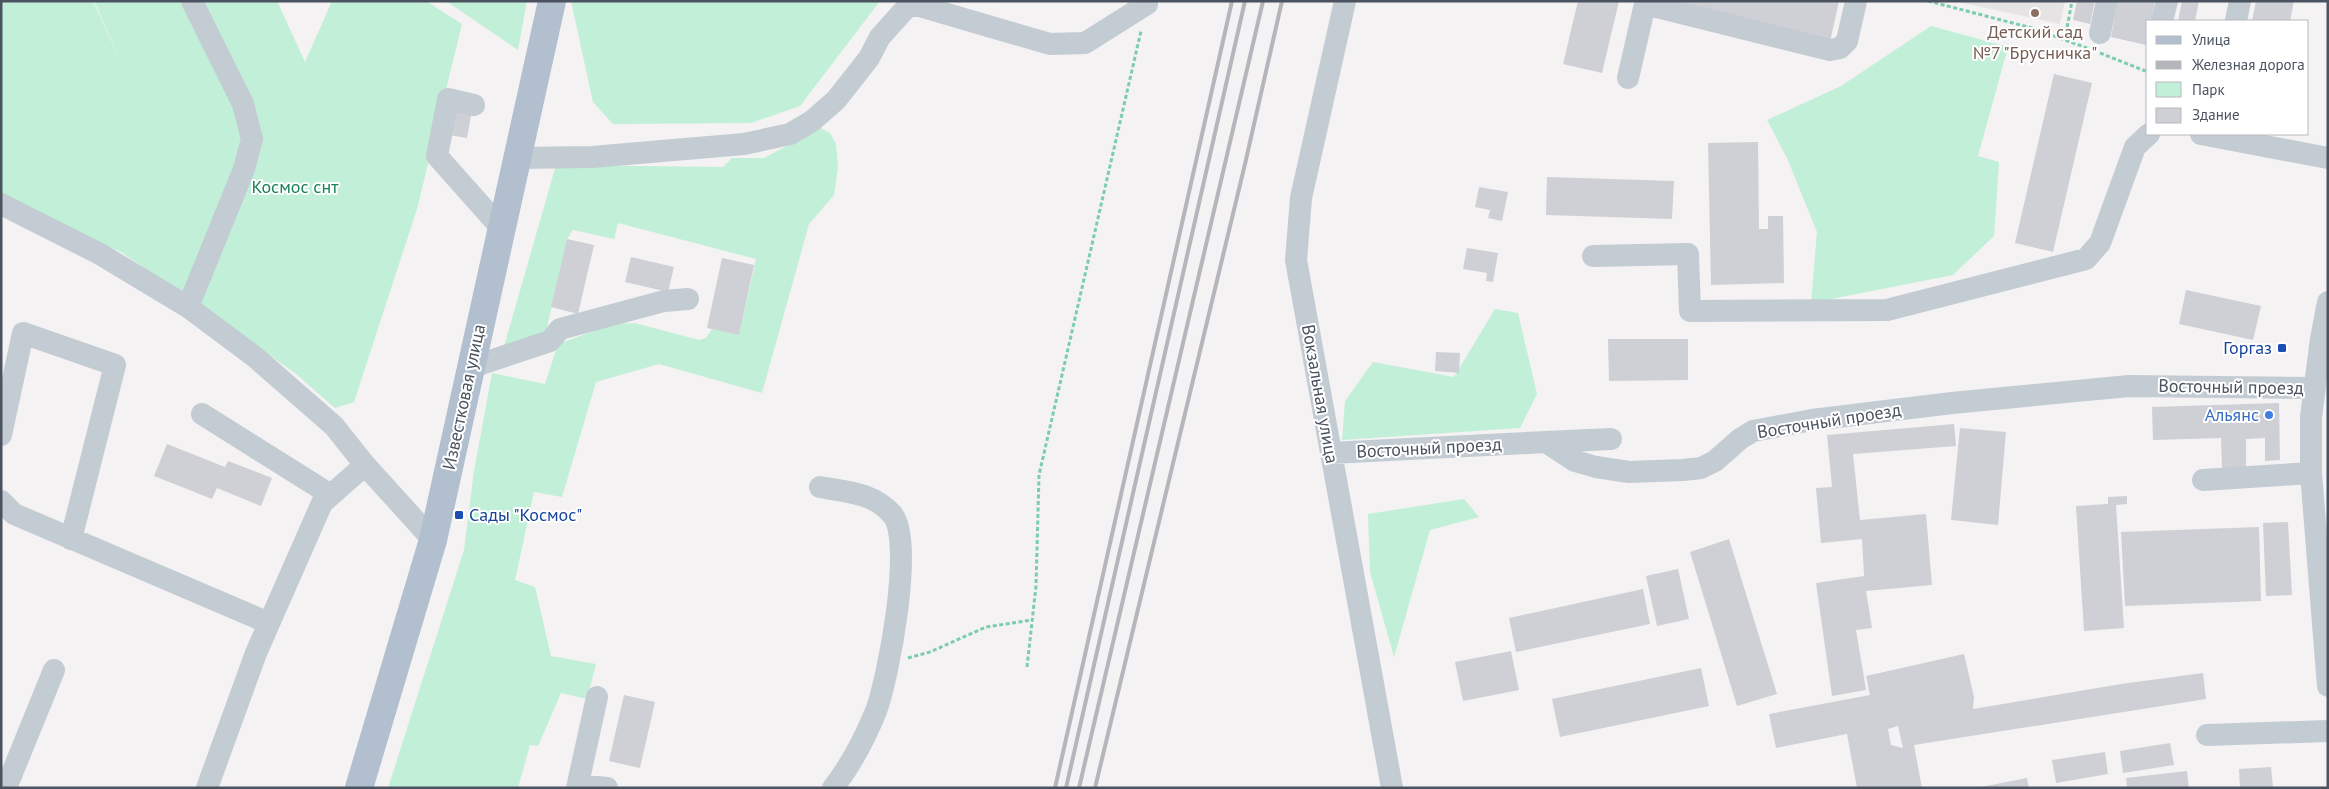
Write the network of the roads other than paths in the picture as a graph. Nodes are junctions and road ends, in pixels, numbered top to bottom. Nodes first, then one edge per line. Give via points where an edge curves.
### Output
1 (192, 1) edge
2 (552, 1) edge
3 (1345, 1) edge
4 (1856, 1) edge
5 (2107, 1) edge
6 (2166, 1) edge
7 (2240, 1) edge
8 (1645, 3) edge
9 (1147, 4) road end
10 (2162, 20) edge
11 (2236, 20) edge
12 (2100, 32) dead end
13 (1628, 78) dead end
14 (474, 105) dead end
15 (2148, 135) edge
16 (2206, 135) edge
17 (517, 158) junction
18 (2328, 158) edge
19 (1, 204) edge
20 (501, 228) junction
21 (1594, 256) dead end
22 (688, 299) dead end
23 (2328, 302) edge
24 (188, 307) junction
25 (469, 368) junction
26 (2314, 388) junction
27 (202, 414) dead end
28 (1, 435) edge
29 (1612, 439) dead end
30 (1546, 442) junction
31 (1331, 454) junction
32 (364, 465) junction
33 (2311, 473) junction
34 (2202, 480) dead end
35 (820, 487) dead end
36 (331, 495) junction
37 (1, 502) edge
38 (71, 539) junction
39 (433, 540) junction
40 (270, 623) junction
41 (54, 670) dead end
42 (2328, 686) edge
43 (597, 698) dead end
44 (2328, 731) edge
45 (2207, 735) dead end
46 (577, 786) edge
47 (6, 788) edge
48 (207, 788) edge
49 (359, 788) edge
50 (607, 788) edge
51 (834, 788) edge
52 (1392, 788) edge

1 - 24 street via 243,104 252,139 244,169
2 - 17 main road, Известковая улица
3 - 31 street, Вокзальная улица via 1301,198 1296,260
4 - 8 street via 1847,41 1840,48 1830,50
5 - 12 street
6 - 10 street
7 - 11 street
8 - 13 street
9 - 17 street via 1085,43 1050,44 916,4 907,7 880,37 869,58 836,100 812,121 790,134 744,144 592,157
14 - 20 street via 448,99 436,156
15 - 21 street via 2135,147 2100,243 2086,259 1887,310 1690,311 1688,254
16 - 18 street
17 - 20 main road, Известковая улица
19 - 24 street via 100,254
20 - 25 main road, Известковая улица
22 - 25 street via 664,301 560,329 550,341
23 - 26 street
24 - 32 street via 255,357 327,420
25 - 39 main road, Известковая улица
26 - 30 street, Восточный проезд via 2129,386 1812,420 1753,431 1715,461 1692,469 1629,472 1596,467 1575,461
26 - 33 street
27 - 36 street
28 - 38 street via 23,332 115,365
29 - 30 street
30 - 31 street, Восточный проезд
31 - 52 street, Вокзальная улица
32 - 36 street
32 - 39 street
33 - 34 street
33 - 42 street
35 - 51 street via 869,495 894,515 901,544 900,591 888,664 876,710 857,752
36 - 40 street via 322,503
37 - 38 street via 14,514
38 - 40 street
39 - 49 main road, Известковая улица
40 - 48 street
41 - 47 street
43 - 46 street
44 - 45 street
46 - 50 street

